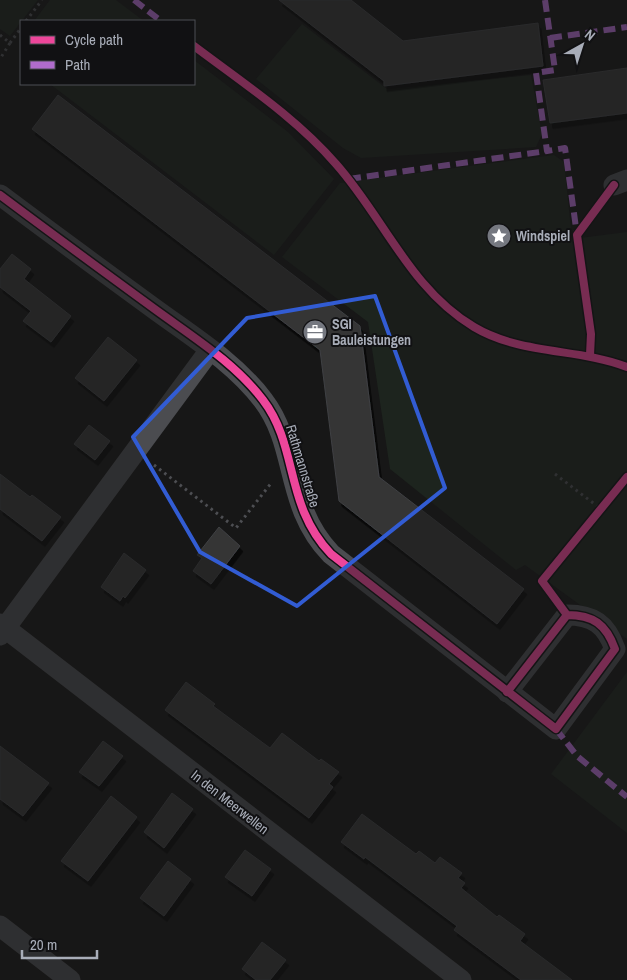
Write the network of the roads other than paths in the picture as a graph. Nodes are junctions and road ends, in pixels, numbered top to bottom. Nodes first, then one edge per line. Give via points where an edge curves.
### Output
1 (0, 195) edge
2 (210, 350) junction
3 (2, 629) edge
4 (508, 692) junction
5 (0, 926) edge
6 (70, 980) edge
7 (461, 980) edge

1 - 2 street, Rathmannstraße
2 - 3 street
2 - 4 street, Rathmannstraße via 247,381 272,413 310,527 331,554
3 - 7 street, In den Meerwellen
4 - 4 street, Rathmannstraße via 556,729 615,649 610,637 599,623 584,615 567,615
5 - 6 street

